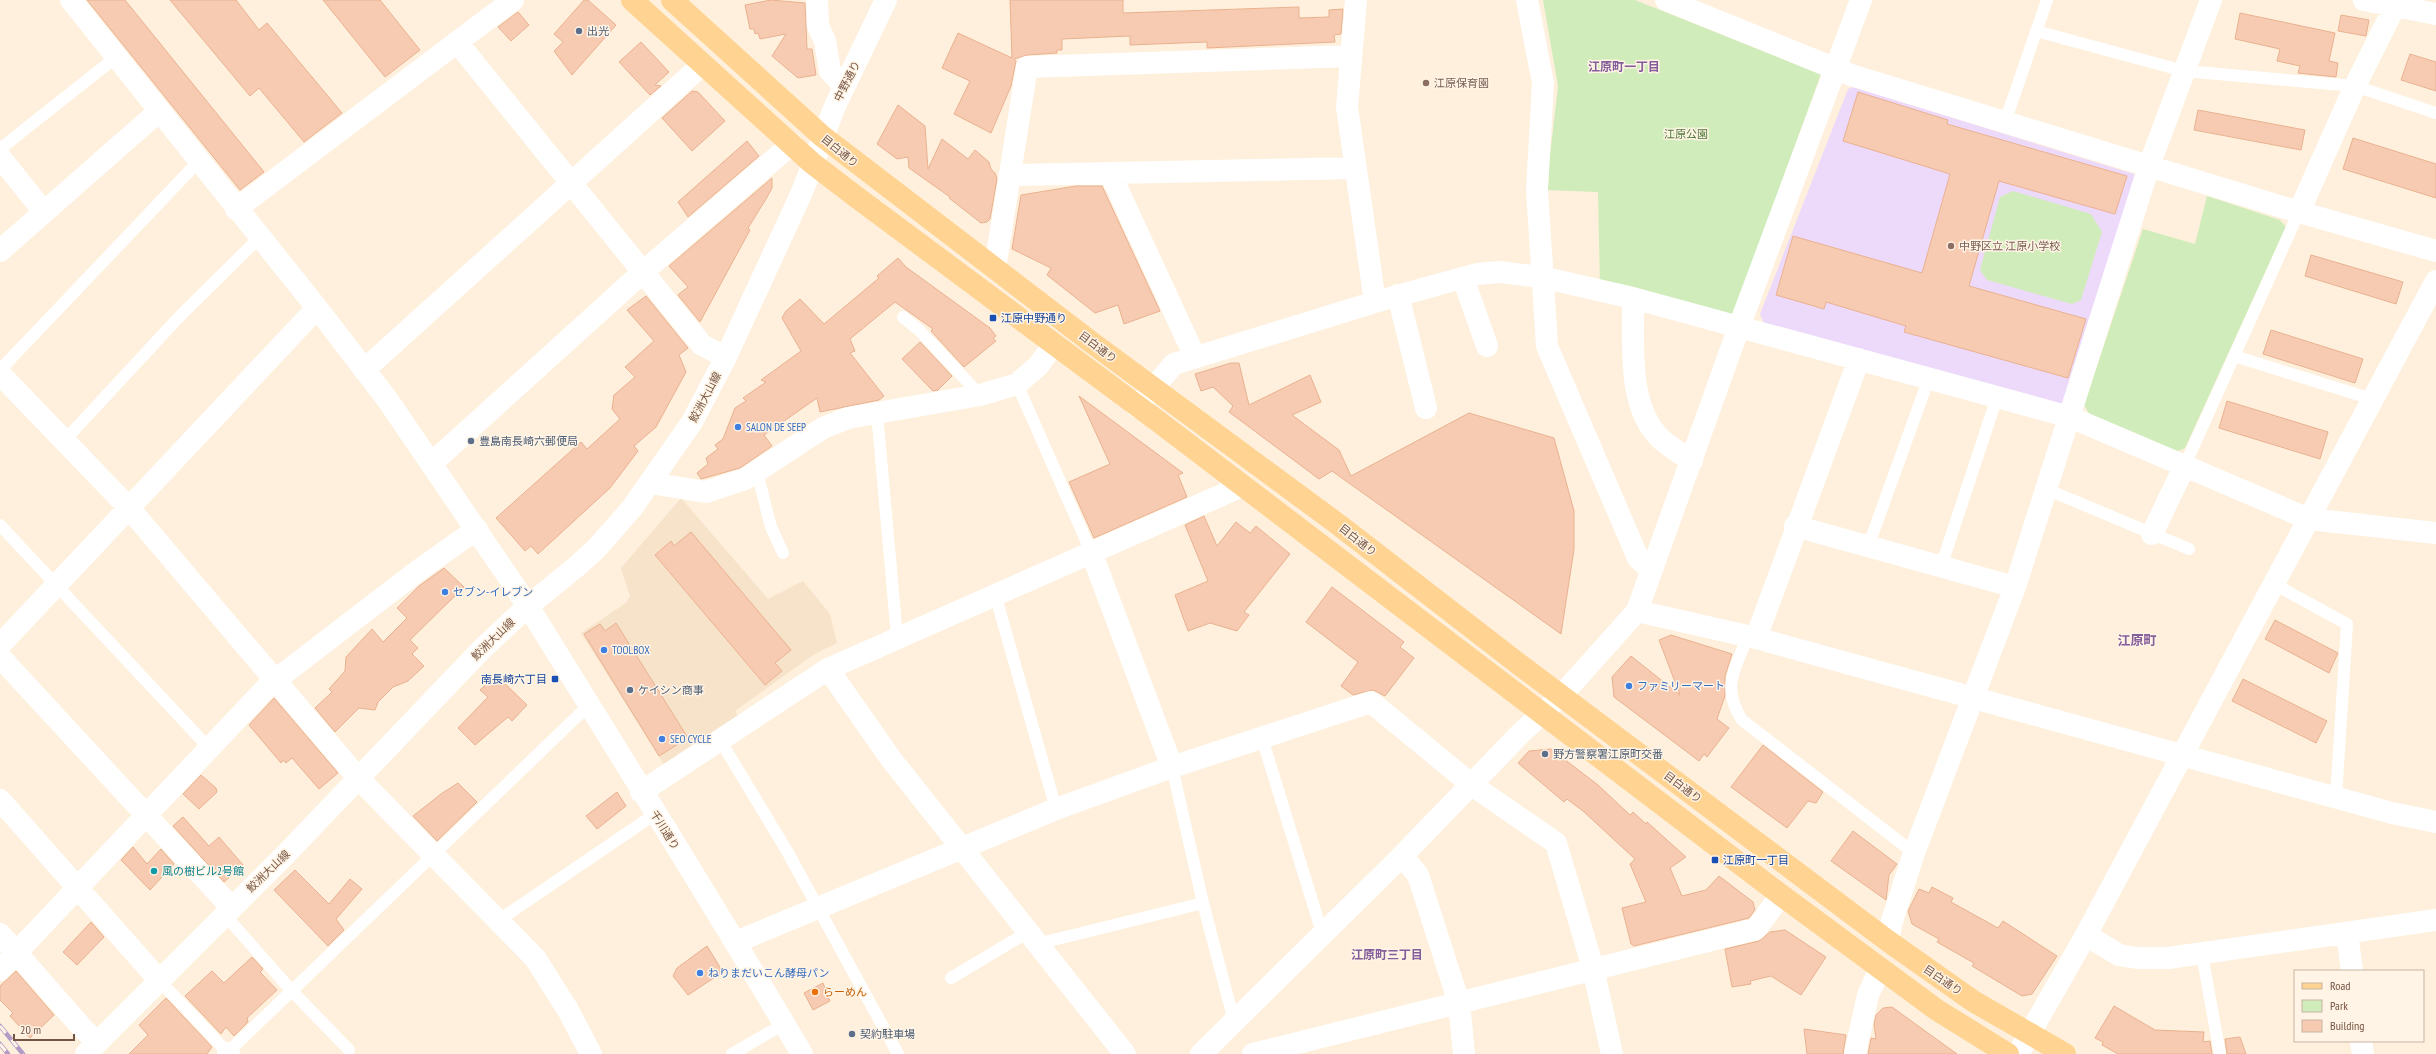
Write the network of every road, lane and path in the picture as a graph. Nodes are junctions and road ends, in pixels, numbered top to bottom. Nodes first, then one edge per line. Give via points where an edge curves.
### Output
1 (70, 0) edge
2 (513, 0) edge
3 (632, 0) edge
4 (672, 0) edge
5 (817, 0) edge
6 (886, 0) edge
7 (1356, 0) edge
8 (1527, 0) edge
9 (1666, 0) edge
10 (1861, 0) edge
11 (2047, 0) edge
12 (2211, 0) edge
13 (2364, 0) edge
14 (2397, 3) edge
15 (2436, 14) edge
16 (2036, 31) junction
17 (457, 42) junction
18 (1351, 56) junction
19 (115, 58) junction
20 (702, 65) junction
21 (1836, 69) junction
22 (2184, 71) junction
23 (844, 86) junction
24 (2355, 86) junction
25 (158, 112) junction
26 (2436, 113) edge
27 (2005, 122) junction
28 (822, 136) junction
29 (792, 144) junction
30 (0, 148) edge
31 (0, 157) edge
32 (198, 162) junction
33 (812, 163) junction
34 (2149, 166) junction
35 (1356, 168) junction
36 (1110, 173) junction
37 (1010, 175) junction
38 (571, 183) junction
39 (236, 209) junction
40 (44, 212) junction
41 (2299, 212) junction
42 (259, 238) junction
43 (0, 251) edge
44 (2436, 252) edge
45 (995, 268) junction
46 (643, 272) junction
47 (1541, 277) junction
48 (1463, 278) junction
49 (2436, 281) edge
50 (1398, 295) junction
51 (1633, 298) junction
52 (1375, 302) junction
53 (317, 308) junction
54 (903, 317) dead end
55 (1739, 327) junction
56 (1054, 344) junction
57 (1487, 346) dead end
58 (2234, 356) junction
59 (726, 357) junction
60 (1196, 357) junction
61 (1859, 359) junction
62 (0, 370) edge
63 (364, 370) junction
64 (0, 374) edge
65 (1929, 378) junction
66 (1017, 384) junction
67 (1152, 387) junction
68 (980, 395) junction
69 (1997, 397) junction
70 (2372, 399) junction
71 (1137, 406) junction
72 (1426, 408) dead end
73 (877, 413) junction
74 (2070, 417) junction
75 (64, 441) junction
76 (1692, 461) junction
77 (431, 464) junction
78 (2185, 465) junction
79 (756, 472) junction
80 (650, 484) junction
81 (1242, 486) junction
82 (2046, 489) junction
83 (129, 508) junction
84 (2309, 519) junction
85 (0, 525) edge
86 (1795, 526) junction
87 (477, 529) junction
88 (2436, 533) edge
89 (2152, 534) junction
90 (1868, 547) junction
91 (2189, 549) dead end
92 (784, 553) dead end
93 (1092, 554) junction
94 (1941, 567) junction
95 (1651, 570) junction
96 (2274, 584) junction
97 (56, 585) junction
98 (2015, 587) junction
99 (994, 594) junction
100 (528, 606) junction
101 (1638, 611) junction
102 (897, 637) junction
103 (1752, 637) junction
104 (0, 645) edge
105 (0, 657) edge
106 (828, 669) junction
107 (275, 680) junction
108 (1561, 696) junction
109 (1972, 698) junction
110 (589, 705) junction
111 (1541, 714) junction
112 (1262, 738) junction
113 (720, 740) junction
114 (210, 749) junction
115 (2182, 754) junction
116 (1172, 767) junction
117 (359, 778) junction
118 (1472, 785) junction
119 (641, 792) junction
120 (2336, 797) junction
121 (0, 800) edge
122 (1056, 809) junction
123 (655, 814) junction
124 (146, 816) junction
125 (2436, 822) edge
126 (960, 847) junction
127 (1914, 853) junction
128 (432, 854) junction
129 (1402, 856) junction
130 (79, 889) junction
131 (1781, 895) junction
132 (1203, 903) junction
133 (818, 907) junction
134 (228, 910) junction
135 (499, 920) junction
136 (2436, 920) edge
137 (1322, 933) junction
138 (2347, 933) junction
139 (0, 934) edge
140 (2086, 935) junction
141 (1033, 938) junction
142 (1888, 941) junction
143 (736, 942) junction
144 (17, 954) junction
145 (2202, 954) junction
146 (1593, 968) junction
147 (1880, 969) junction
148 (0, 970) edge
149 (2352, 970) edge
150 (951, 978) dead end
151 (159, 980) junction
152 (291, 990) junction
153 (1459, 1003) junction
154 (1234, 1021) junction
155 (784, 1024) junction
156 (2030, 1034) junction
157 (2361, 1042) edge
158 (95, 1049) edge
159 (349, 1050) dead end
160 (227, 1054) edge
161 (591, 1054) edge
162 (732, 1054) edge
163 (802, 1054) edge
164 (898, 1054) edge
165 (1125, 1054) edge
166 (1201, 1054) edge
167 (1253, 1054) edge
168 (1464, 1054) edge
169 (1612, 1054) edge
170 (1855, 1054) edge
171 (2008, 1054) edge
172 (2018, 1054) edge
173 (2065, 1054) edge
174 (2220, 1054) edge
175 (2363, 1054) edge

1 - 19 street, 千川通り
2 - 17 street
3 - 20 main road
4 - 28 main road, 目白通り
5 - 23 street via 818,26 825,41 830,71
6 - 23 street, 中野通り
7 - 18 street
8 - 47 street via 1542,83 1537,190
9 - 21 street
10 - 21 street
11 - 16 lane
12 - 22 street
13 - 14 street
14 - 15 street
14 - 24 street
16 - 22 lane
16 - 27 lane
17 - 38 street
17 - 39 street
18 - 35 street via 1347,107
18 - 37 street via 1027,67
19 - 25 street, 千川通り
19 - 30 lane
20 - 29 main road
20 - 38 street
21 - 27 street
21 - 55 street
22 - 24 lane
22 - 34 street
23 - 28 street, 中野通り
24 - 26 lane
24 - 41 street
25 - 32 street, 千川通り
25 - 40 street
27 - 34 street
28 - 33 street, 中野通り
28 - 45 main road, 目白通り
29 - 33 main road
29 - 46 street
31 - 40 street
32 - 39 street, 千川通り
32 - 62 lane
33 - 56 main road
33 - 59 street, 鮫洲大山線 via 800,196
34 - 41 street
34 - 74 street
35 - 36 street
35 - 52 street
36 - 37 street
36 - 60 street
37 - 45 street
38 - 46 street
38 - 63 street
39 - 42 street, 千川通り
40 - 43 street
41 - 44 street
41 - 58 lane
42 - 53 street, 千川通り
42 - 75 lane via 180,316
45 - 67 main road, 目白通り
46 - 59 street via 702,345
46 - 77 street
47 - 48 street via 1499,272
47 - 51 street
47 - 95 street via 1547,346 1638,558
48 - 50 street
48 - 57 street
49 - 70 street
50 - 52 street
50 - 72 street
51 - 55 street
51 - 76 street via 1636,393 1646,420 1661,439
52 - 60 street
53 - 63 street, 千川通り
53 - 83 street
54 - 68 lane via 920,331
55 - 61 street
55 - 76 street
56 - 66 street via 1038,366
56 - 71 main road
58 - 70 lane
58 - 78 lane
59 - 80 street, 鮫洲大山線 via 692,422
60 - 67 street via 1174,364
61 - 65 street
61 - 86 street
63 - 77 street, 千川通り via 387,398
64 - 75 street
65 - 69 street
65 - 90 lane
66 - 68 street
66 - 93 lane
67 - 71 street
67 - 108 main road, 目白通り via 1339,525
68 - 73 street
69 - 74 street
69 - 94 lane
70 - 84 street
71 - 81 main road
73 - 79 street via 848,418 823,428
73 - 102 lane
74 - 78 street
74 - 82 street
75 - 83 street
76 - 95 street
77 - 87 street, 千川通り
78 - 84 street
78 - 89 street
79 - 80 street via 745,479 706,492
79 - 92 lane via 771,526
80 - 100 street, 鮫洲大山線 via 596,549
81 - 93 street
81 - 111 main road
82 - 89 lane
82 - 98 street
83 - 97 street
83 - 107 street
84 - 88 street
84 - 96 street
85 - 97 lane
86 - 90 street
86 - 103 street
87 - 100 street, 千川通り
87 - 107 street via 413,574
89 - 91 lane
90 - 94 street
93 - 99 street
93 - 116 street
94 - 98 street
95 - 101 street
96 - 115 street
96 - 120 lane via 2347,624
97 - 104 street
97 - 114 lane
98 - 109 street
99 - 102 street
99 - 122 lane
100 - 110 street, 千川通り
100 - 117 street, 鮫洲大山線 via 482,649
101 - 103 street
101 - 108 street
102 - 106 street
103 - 109 street
103 - 127 lane via 1733,674 1730,691 1732,706 1742,720
105 - 124 street
106 - 113 street
106 - 126 street via 891,759
107 - 114 street
107 - 117 street
108 - 111 street
108 - 142 main road, 目白通り
109 - 115 street
109 - 127 street
110 - 119 street, 千川通り
110 - 128 lane
111 - 118 street
111 - 131 main road
112 - 116 street
112 - 118 street via 1371,702
112 - 137 lane
113 - 119 street
113 - 133 lane
114 - 124 street
115 - 120 street
115 - 140 street
116 - 122 street
116 - 132 lane
117 - 128 street
117 - 134 street, 鮫洲大山線
118 - 129 street
118 - 146 street via 1556,843
119 - 123 street, 千川通り
120 - 125 street
121 - 130 street
122 - 126 street
123 - 135 lane
123 - 143 street, 千川通り
124 - 130 street
124 - 134 street
126 - 133 street
126 - 141 street
127 - 142 street
128 - 135 street
128 - 152 lane
129 - 137 street
129 - 153 street via 1418,875
130 - 144 street
130 - 151 street
131 - 146 street via 1756,928
131 - 147 main road
132 - 141 lane
132 - 154 lane
133 - 143 street
133 - 164 lane
134 - 151 street, 鮫洲大山線
134 - 152 lane
135 - 161 street via 535,958 568,1010
136 - 138 street
137 - 154 street
138 - 145 street
138 - 149 street
139 - 144 street
140 - 145 street via 2119,955 2137,958
140 - 156 street
141 - 150 lane
141 - 165 street
142 - 156 main road, 目白通り via 1973,1001
143 - 155 street, 千川通り
144 - 148 street
144 - 158 street via 84,1030
145 - 174 lane
146 - 153 street
146 - 169 street
147 - 170 street via 1868,995
147 - 171 main road via 1937,1010
151 - 158 street, 鮫洲大山線
151 - 160 lane
152 - 159 lane
152 - 160 lane
153 - 167 street
153 - 168 street
154 - 166 street
155 - 162 lane
155 - 163 street, 千川通り
156 - 172 street
156 - 173 main road, 目白通り
157 - 175 street

